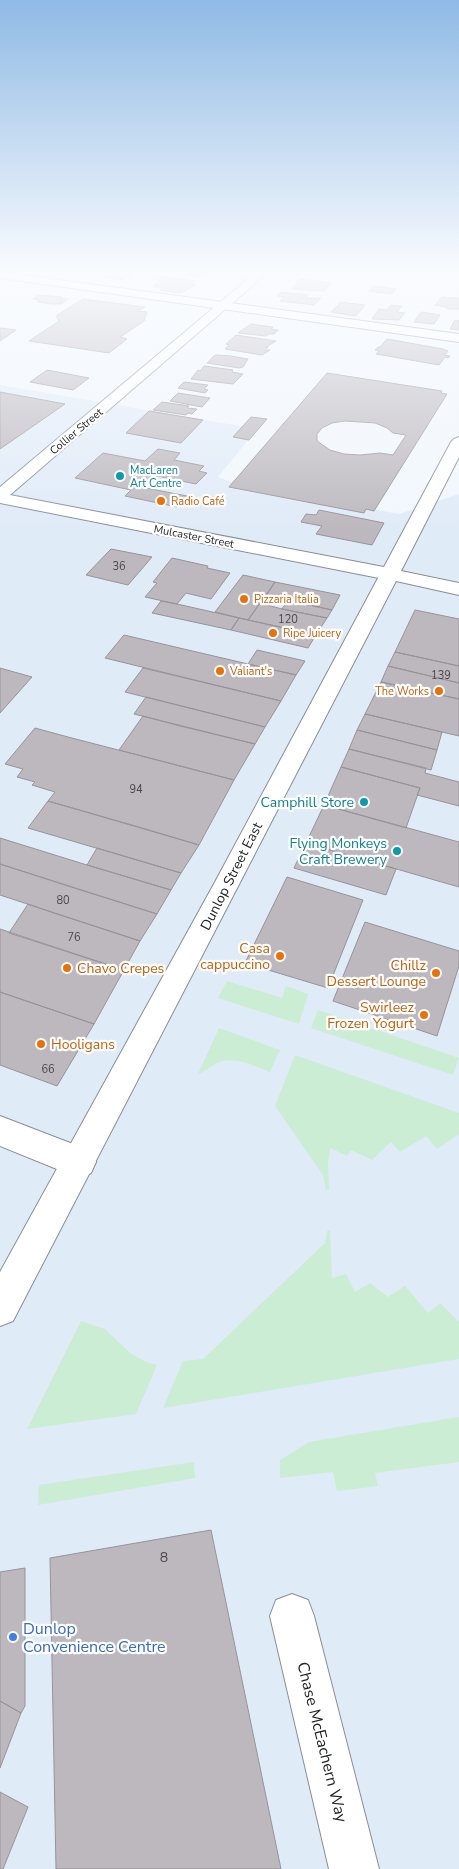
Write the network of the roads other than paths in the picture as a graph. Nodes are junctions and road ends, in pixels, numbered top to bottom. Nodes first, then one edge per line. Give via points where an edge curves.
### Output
1 (165, 356) edge
2 (459, 442) edge
3 (0, 497) edge
4 (389, 574) junction
5 (459, 589) edge
6 (0, 1131) edge
7 (79, 1162) junction
8 (0, 1308) edge
9 (292, 1616) dead end
10 (354, 1869) edge

1 - 3 street, Collier Street
2 - 4 street, Dunlop Street East
3 - 4 street, Mulcaster Street
4 - 5 street, Mulcaster Street
4 - 7 street, Dunlop Street East
6 - 7 street
7 - 8 street, Dunlop Street East
9 - 10 street, Chase McEachern Way

